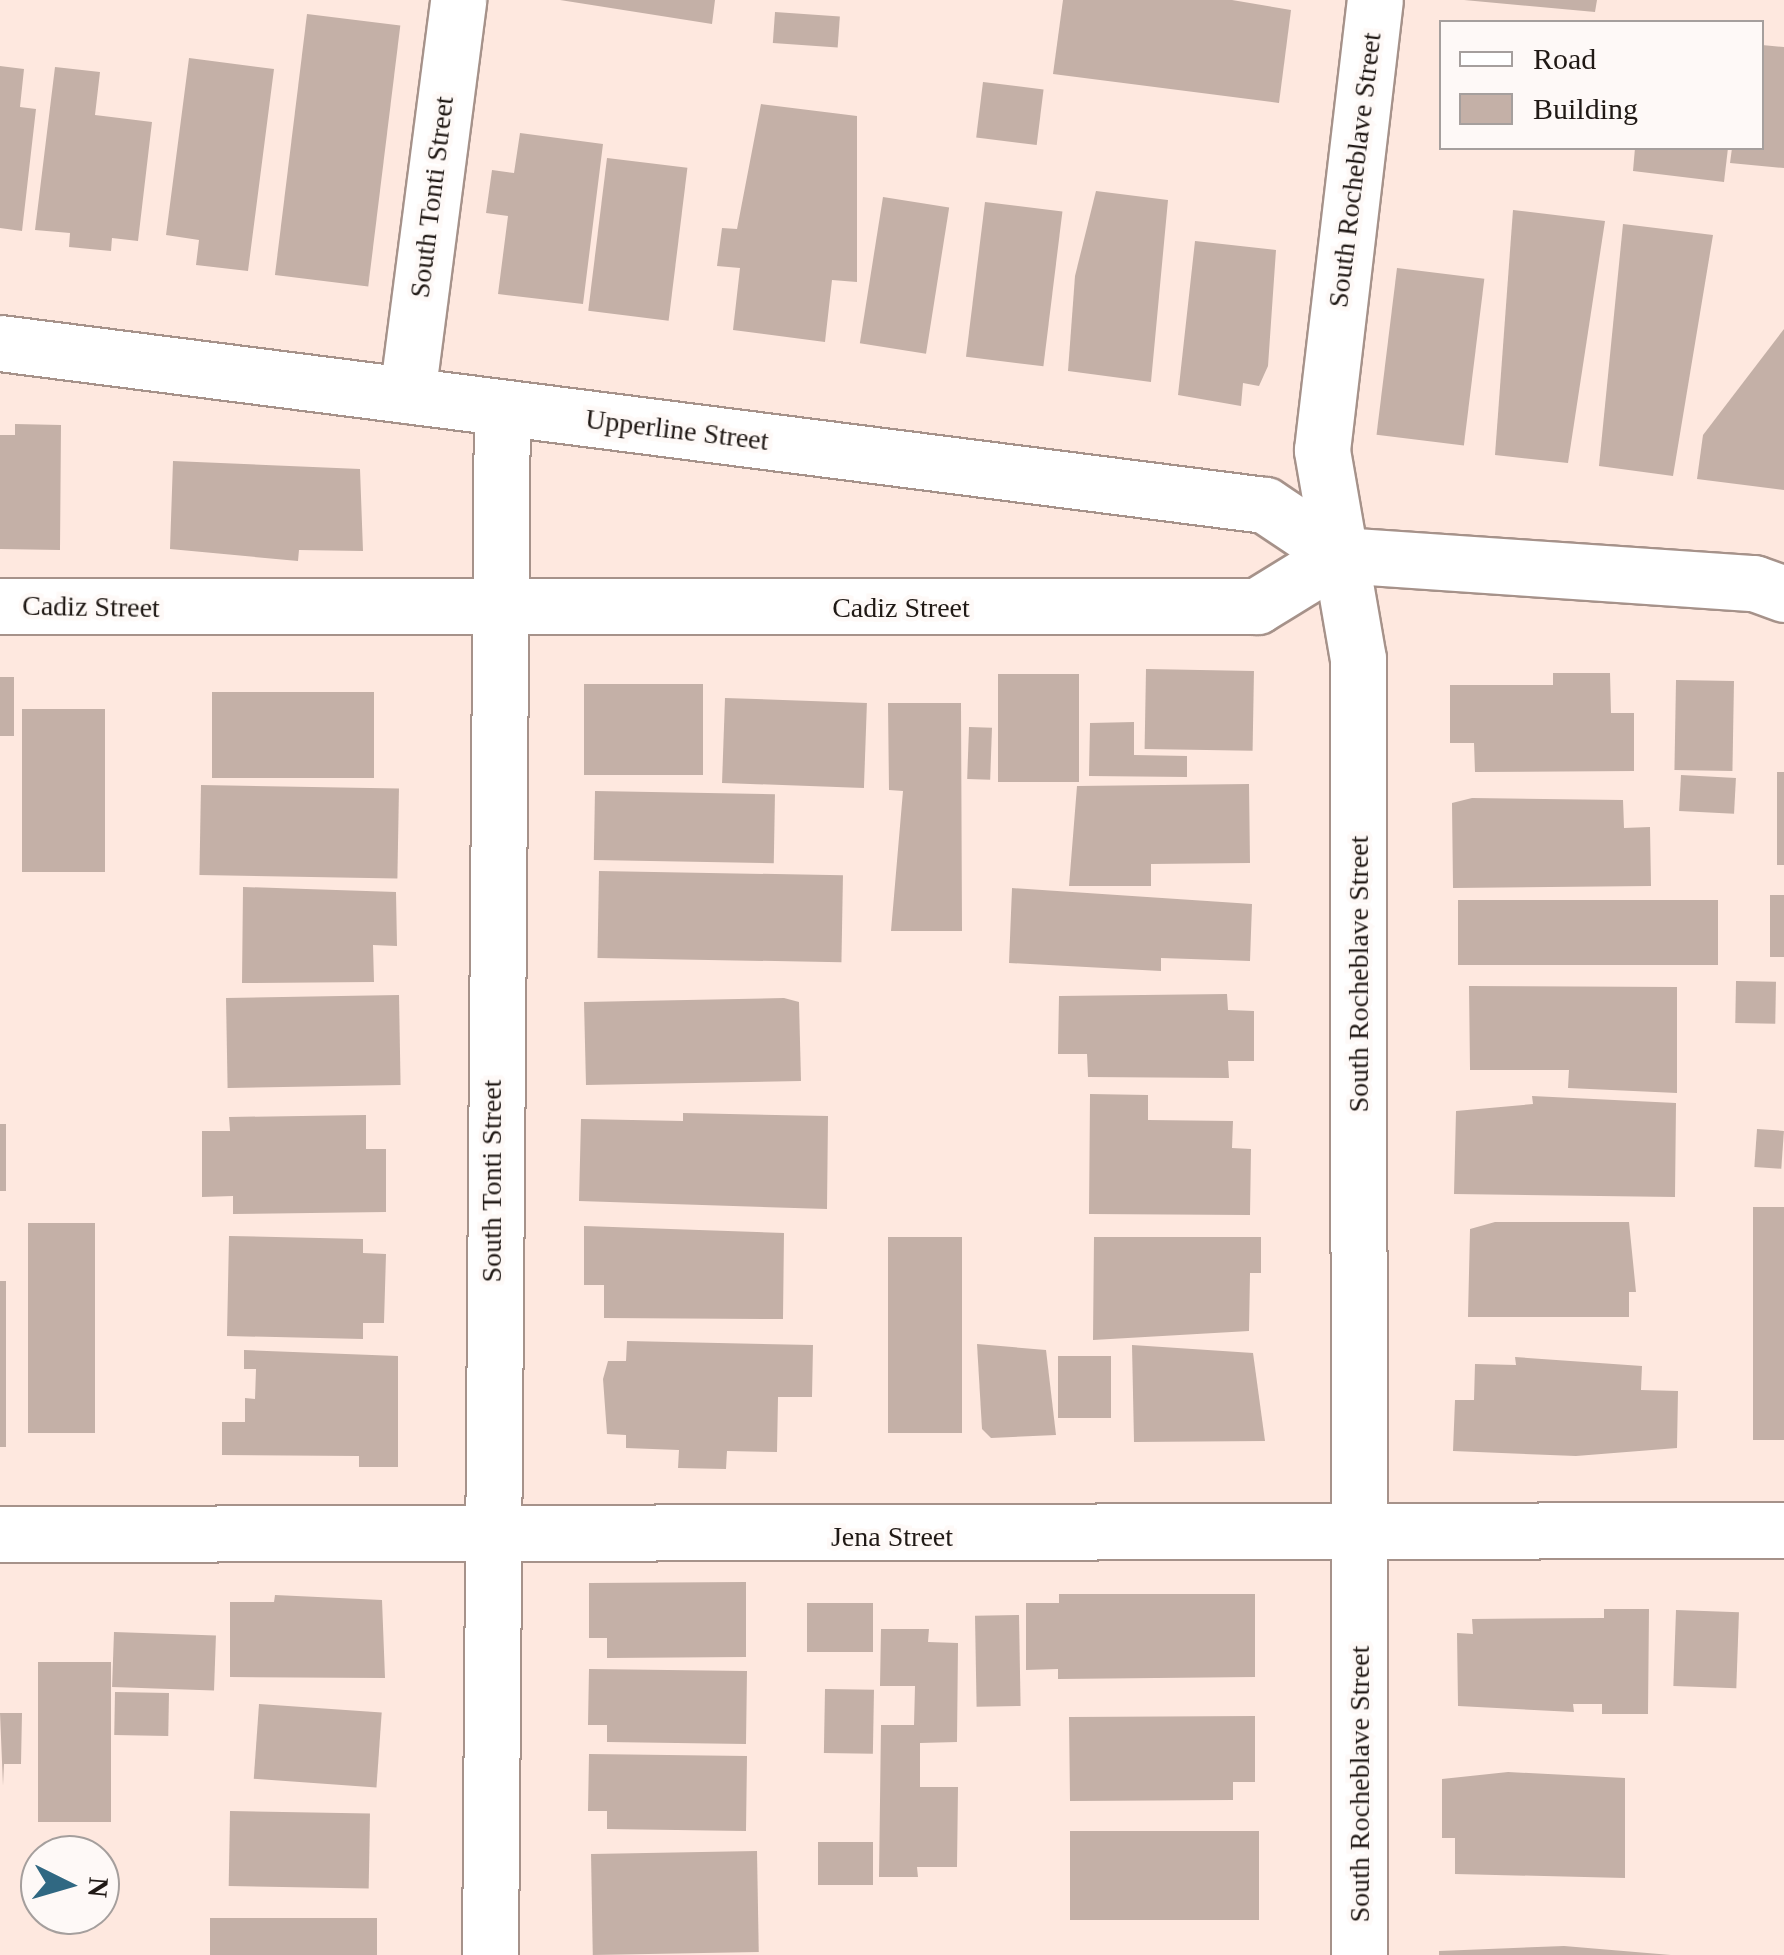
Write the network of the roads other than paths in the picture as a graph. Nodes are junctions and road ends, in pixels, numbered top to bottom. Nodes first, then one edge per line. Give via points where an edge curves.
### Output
1 (458, 0) edge
2 (1375, 0) edge
3 (0, 343) edge
4 (407, 394) junction
5 (502, 408) junction
6 (1340, 555) junction
7 (1784, 594) edge
8 (0, 606) edge
9 (496, 612) junction
10 (1784, 1530) edge
11 (0, 1534) edge
12 (489, 1537) junction
13 (1360, 1537) junction
14 (490, 1955) edge
15 (1359, 1955) edge

1 - 4 street, South Tonti Street
2 - 6 street, South Rocheblave Street via 1322,450
3 - 4 street, Upperline Street
4 - 5 street, Upperline Street
5 - 6 street, Upperline Street via 1265,505
5 - 9 street, South Tonti Street
6 - 7 street via 1754,583
6 - 9 street, Cadiz Street via 1256,606
6 - 13 street, South Rocheblave Street via 1358,659
8 - 9 street, Cadiz Street
9 - 12 street, South Tonti Street
10 - 13 street, Jena Street
11 - 12 street, Jena Street
12 - 13 street, Jena Street
12 - 14 street, South Tonti Street
13 - 15 street, South Rocheblave Street

